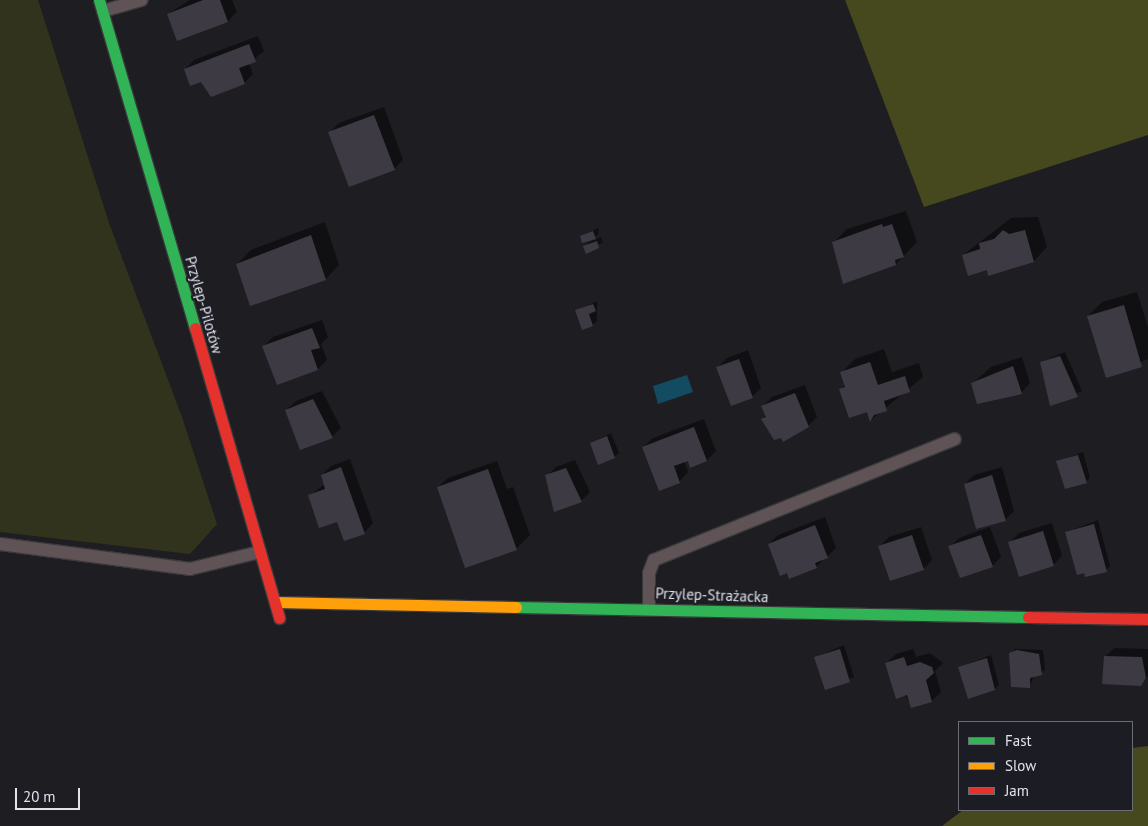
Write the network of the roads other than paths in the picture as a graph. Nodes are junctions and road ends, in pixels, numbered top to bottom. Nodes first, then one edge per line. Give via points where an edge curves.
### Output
1 (141, 0) edge
2 (101, 5) edge
3 (955, 439) dead end
4 (0, 544) edge
5 (260, 552) junction
6 (275, 602) junction
7 (649, 607) junction
8 (279, 618) dead end
9 (1148, 619) edge

1 - 2 lane
2 - 5 street, Przylep-Pilotów
3 - 7 lane via 654,560 649,572
4 - 5 lane via 190,569
5 - 6 street, Przylep-Pilotów
6 - 7 street, Przylep-Strażacka
6 - 8 street, Przylep-Pilotów
7 - 9 street, Przylep-Strażacka

